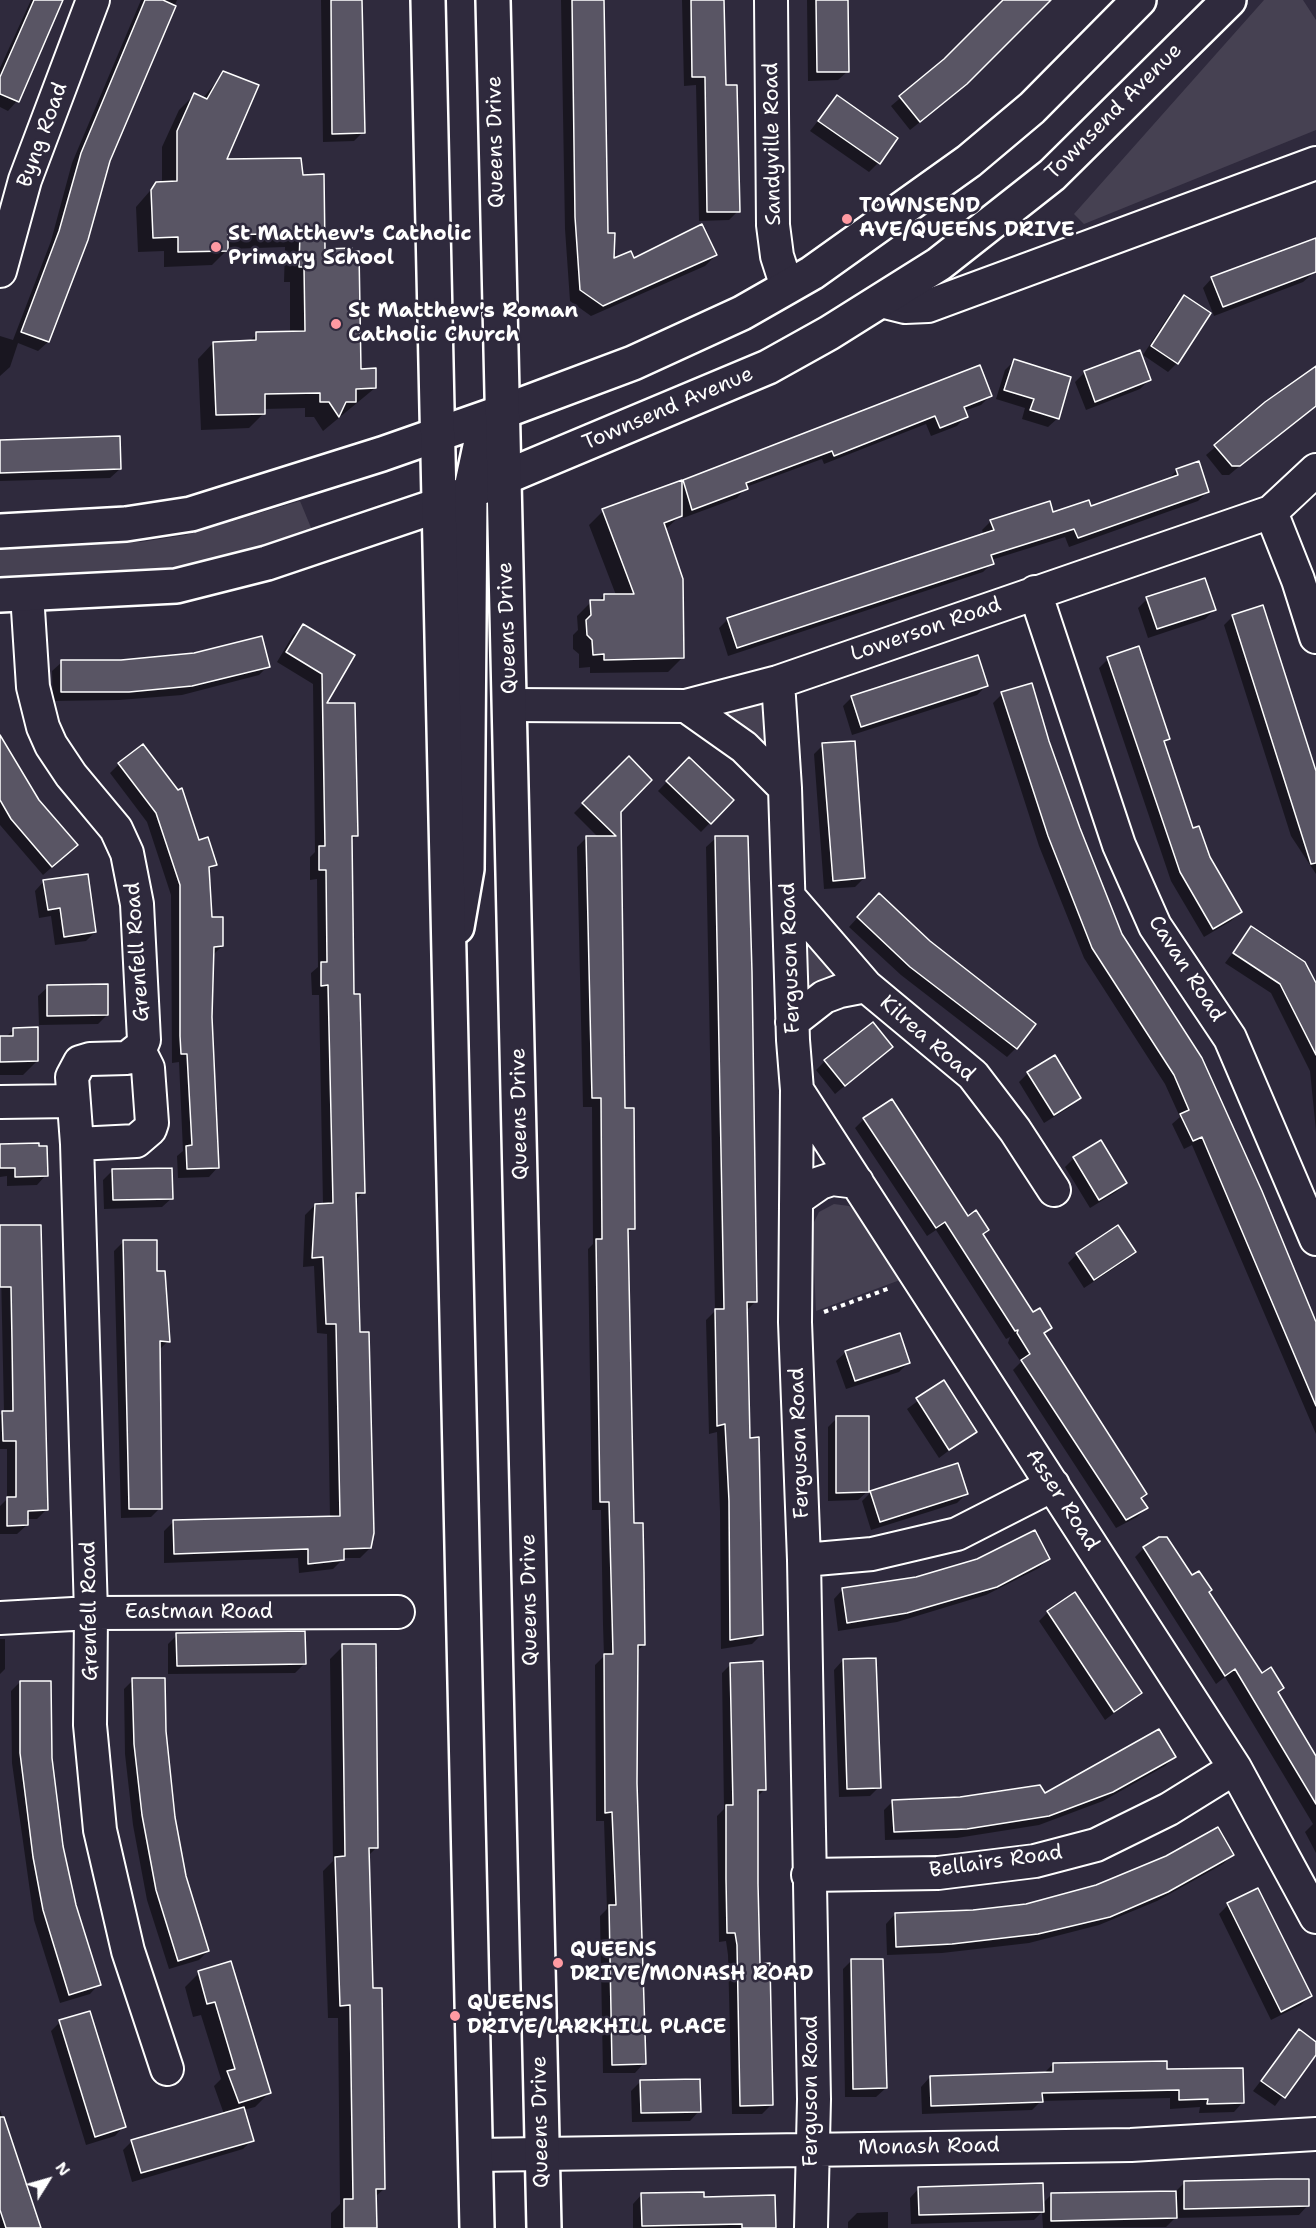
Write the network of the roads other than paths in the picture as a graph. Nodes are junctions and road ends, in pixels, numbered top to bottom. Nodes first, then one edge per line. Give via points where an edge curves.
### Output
1 (93, 0) edge
2 (428, 0) edge
3 (493, 0) edge
4 (771, 0) edge
5 (1139, 0) edge
6 (1229, 0) edge
7 (1316, 163) edge
8 (13, 177) edge
9 (0, 272) edge
10 (787, 287) junction
11 (881, 301) junction
12 (502, 412) junction
13 (436, 434) junction
14 (1316, 470) edge
15 (503, 479) junction
16 (470, 493) junction
17 (439, 505) junction
18 (1271, 512) junction
19 (0, 531) edge
20 (1035, 592) junction
21 (13, 594) edge
22 (1316, 637) edge
23 (778, 682) junction
24 (511, 705) junction
25 (686, 706) junction
26 (785, 788) junction
27 (789, 897) junction
28 (449, 974) junction
29 (867, 986) junction
30 (792, 1022) junction
31 (139, 1050) junction
32 (797, 1090) junction
33 (74, 1101) junction
34 (0, 1102) edge
35 (77, 1144) junction
36 (857, 1182) junction
37 (1054, 1190) dead end
38 (796, 1199) junction
39 (1316, 1239) edge
40 (1053, 1485) junction
41 (804, 1560) junction
42 (398, 1612) dead end
43 (91, 1613) junction
44 (0, 1618) edge
45 (1235, 1768) junction
46 (808, 1875) junction
47 (1316, 1917) edge
48 (166, 2069) dead end
49 (1316, 2134) edge
50 (813, 2148) junction
51 (476, 2156) junction
52 (542, 2156) junction
53 (477, 2228) edge
54 (544, 2228) edge
55 (812, 2228) edge

1 - 8 street, Byng Road
2 - 13 main road
3 - 12 main road, Queens Drive
4 - 10 street, Sandyville Road via 773,225
5 - 10 main road via 1032,108 969,160
6 - 11 main road, Townsend Avenue via 1052,175 939,264
7 - 11 street via 928,306 905,307
8 - 9 street, Byng Road
10 - 12 main road via 742,313 633,363
11 - 15 main road, Townsend Avenue via 759,371
12 - 13 main road
12 - 15 main road, Queens Drive
12 - 16 main road via 482,437
13 - 17 main road
13 - 19 main road via 191,514 126,524
14 - 18 street, Lowerson Road
15 - 16 main road, Townsend Avenue
15 - 24 main road, Queens Drive
16 - 17 main road, Townsend Avenue
16 - 28 main road via 467,868
17 - 21 main road, Townsend Avenue via 267,563 176,586
17 - 28 main road
18 - 20 street, Lowerson Road
18 - 22 street
20 - 23 street, Lowerson Road
20 - 39 street, Cavan Road via 1119,845 1155,926 1230,1038
21 - 31 street, Grenfell Road via 43,727 71,775 116,829 133,877 144,1040
23 - 25 street, Lowerson Road
23 - 26 street, Ferguson Road
24 - 25 street, Lowerson Road
24 - 52 main road, Queens Drive
25 - 26 street via 736,740
26 - 27 street, Ferguson Road
27 - 29 street, Kilrea Road
27 - 30 street, Ferguson Road
28 - 51 main road
29 - 30 street via 824,997
29 - 37 street, Kilrea Road via 973,1075
30 - 32 street, Ferguson Road
31 - 33 street, Grenfell Road via 127,1058 80,1062 72,1077
31 - 35 street, Grenfell Road via 148,1068 150,1129 136,1141
32 - 36 street, Asser Road
32 - 38 street, Ferguson Road
33 - 34 street
33 - 35 street, Grenfell Road
35 - 43 street, Grenfell Road
36 - 38 street via 832,1179
36 - 40 street, Asser Road
38 - 41 street, Ferguson Road via 795,1322
40 - 41 street via 957,1534 872,1554
40 - 45 street, Asser Road
41 - 46 street, Ferguson Road
42 - 43 street, Eastman Road
43 - 44 street, Eastman Road
43 - 48 street, Grenfell Road via 90,1725 100,1830 128,1951
45 - 46 street, Bellairs Road via 1169,1809 1096,1845 1035,1861 938,1873
45 - 47 street, Asser Road
46 - 50 street, Ferguson Road
49 - 50 street, Monash Road via 1131,2145
50 - 52 street, Monash Road
50 - 55 street, Ferguson Road
51 - 52 street, Monash Road
51 - 53 main road
52 - 54 main road, Queens Drive

